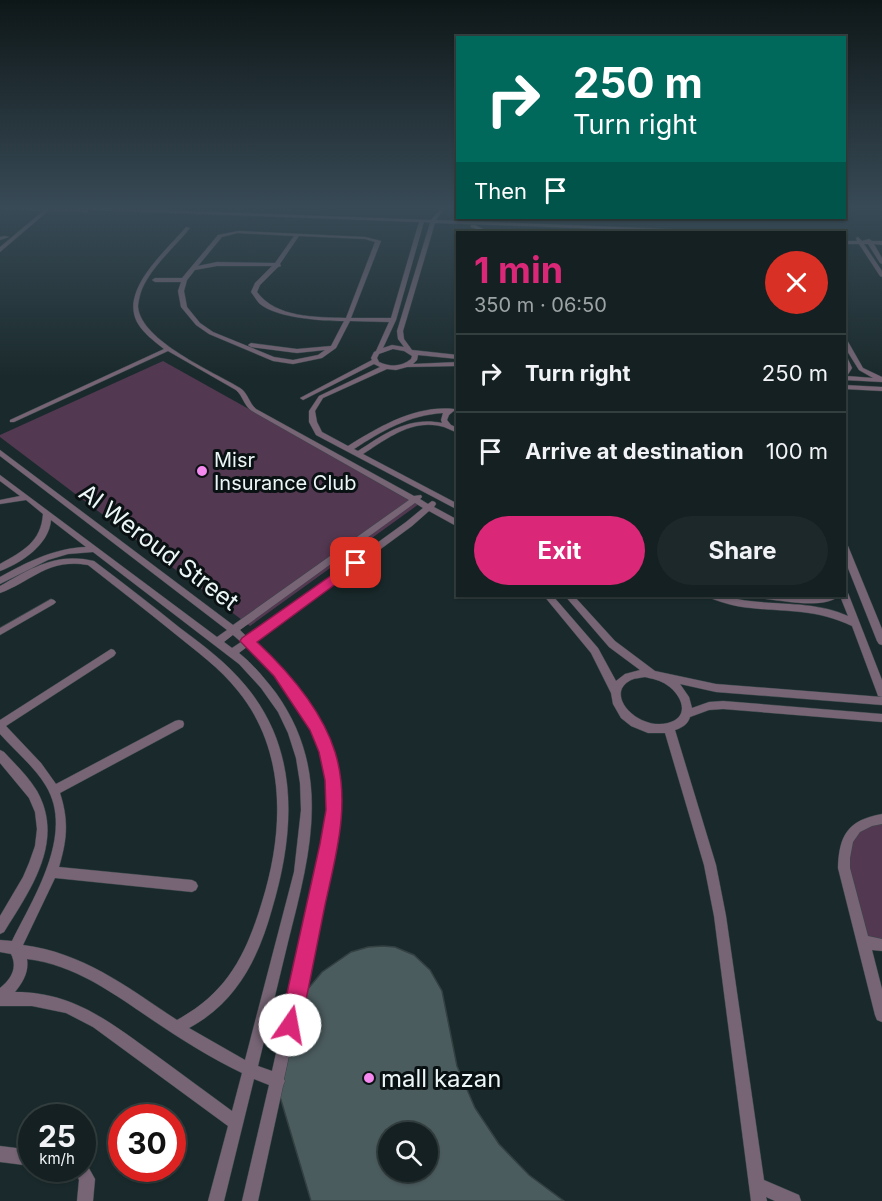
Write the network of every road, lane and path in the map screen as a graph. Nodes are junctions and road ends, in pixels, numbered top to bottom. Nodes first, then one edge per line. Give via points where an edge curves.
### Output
1 (158, 264) edge
2 (198, 264) edge
3 (217, 264) edge
4 (218, 264) edge
5 (281, 264) edge
6 (281, 264) edge
7 (369, 264) edge
8 (409, 264) edge
9 (420, 264) edge
10 (279, 267) junction
11 (194, 268) junction
12 (155, 280) dead end
13 (184, 280) junction
14 (349, 317) junction
15 (393, 318) junction
16 (239, 344) junction
17 (846, 344) edge
18 (334, 347) junction
19 (271, 348) junction
20 (168, 349) junction
21 (310, 351) junction
22 (379, 351) junction
23 (411, 351) junction
24 (262, 354) junction
25 (456, 357) edge
26 (314, 359) junction
27 (375, 361) junction
28 (456, 364) edge
29 (386, 367) junction
30 (404, 367) junction
31 (846, 377) edge
32 (882, 380) edge
33 (846, 387) edge
34 (882, 389) edge
35 (303, 398) dead end
36 (455, 409) edge
37 (12, 421) dead end
38 (448, 426) junction
39 (456, 430) edge
40 (348, 449) junction
41 (0, 452) edge
42 (358, 454) junction
43 (0, 477) edge
44 (427, 490) junction
45 (26, 498) junction
46 (440, 498) junction
47 (415, 499) junction
48 (0, 502) edge
49 (429, 507) junction
50 (456, 507) edge
51 (46, 514) junction
52 (456, 523) edge
53 (94, 549) junction
54 (846, 551) edge
55 (0, 568) edge
56 (0, 581) edge
57 (0, 590) edge
58 (549, 597) edge
59 (570, 597) edge
60 (717, 597) edge
61 (778, 597) edge
62 (830, 597) edge
63 (846, 597) edge
64 (51, 602) dead end
65 (856, 624) junction
66 (233, 630) junction
67 (0, 632) edge
68 (882, 640) edge
69 (248, 641) junction
70 (217, 642) junction
71 (111, 653) dead end
72 (232, 653) junction
73 (651, 673) junction
74 (664, 677) junction
75 (616, 692) junction
76 (882, 693) edge
77 (882, 702) edge
78 (686, 714) junction
79 (882, 718) edge
80 (179, 724) dead end
81 (0, 726) edge
82 (669, 728) junction
83 (0, 755) edge
84 (29, 759) junction
85 (13, 770) junction
86 (54, 791) junction
87 (882, 819) edge
88 (51, 872) junction
89 (192, 886) dead end
90 (0, 928) edge
91 (863, 942) junction
92 (882, 945) edge
93 (0, 946) edge
94 (17, 950) junction
95 (0, 997) edge
96 (882, 1016) edge
97 (176, 1028) junction
98 (248, 1070) junction
99 (278, 1081) junction
100 (235, 1122) junction
101 (0, 1154) edge
102 (18, 1156) edge
103 (87, 1182) edge
104 (758, 1193) edge
105 (85, 1201) edge
106 (216, 1201) edge
107 (250, 1201) edge
108 (793, 1201) edge

1 - 20 street via 136,296 137,313 149,334
2 - 11 street
3 - 11 street
4 - 10 street
5 - 10 street
6 - 10 street
7 - 14 street
8 - 15 street
9 - 23 street via 400,331
10 - 14 street via 254,288 254,295 265,306 297,316
11 - 13 street
12 - 13 street
13 - 16 street via 181,299 191,316 211,333
14 - 15 street
14 - 18 street
15 - 22 street
16 - 19 street
16 - 24 street
17 - 32 street via 861,369
18 - 21 street
18 - 26 street
19 - 21 street
19 - 24 street
20 - 37 street
20 - 47 street via 238,388 254,410
21 - 26 street
22 - 23 street via 397,347
22 - 27 street
23 - 25 street
23 - 30 street via 414,360
24 - 26 street via 279,361
27 - 29 street
27 - 35 street
28 - 30 street
29 - 30 street
29 - 40 street via 321,397 314,406 315,428
31 - 32 street
33 - 34 street
36 - 38 street via 444,417
36 - 40 street via 406,416
38 - 39 street
38 - 42 street via 422,422 406,425
40 - 42 street
41 - 66 street, Al Weroud Street
42 - 44 street
43 - 45 street, Al Weroud Street
44 - 46 street
44 - 47 street
45 - 48 street
45 - 51 street, Al Weroud Street
46 - 49 street
46 - 50 street
47 - 49 street
47 - 66 street
49 - 52 street
49 - 69 street
51 - 53 street, Al Weroud Street
51 - 55 street via 48,526 39,540 24,555
53 - 56 street via 76,549 34,561
53 - 70 street, Al Weroud Street
54 - 68 street
57 - 97 street via 48,564 70,560 91,563 216,661 246,693 266,724 282,782 284,816 273,892 238,977 201,1016
58 - 75 street via 595,651
59 - 73 street via 612,644
60 - 65 street via 742,604 815,608
61 - 62 street
63 - 65 street
64 - 67 street
65 - 76 street
66 - 69 street, Al Weroud Street
66 - 70 street
69 - 72 street
69 - 99 street, Al Weroud Street via 279,672 317,727 333,780 329,844
70 - 72 street, Al Weroud Street
71 - 81 street
72 - 98 street, Al Weroud Street via 265,684 285,712 298,745 306,783 307,825 300,872
73 - 74 street
73 - 75 street via 628,677
74 - 77 street via 716,688
74 - 78 street via 683,693
75 - 82 street via 618,708 631,722 650,729
78 - 79 street via 723,705
78 - 82 street
80 - 86 street
81 - 84 street
82 - 104 street via 720,916
83 - 85 street
84 - 85 street
84 - 86 street
85 - 90 street via 34,796 41,813 42,833 28,880
86 - 88 street via 61,829
87 - 91 street via 869,820 853,830 844,847 844,868
88 - 89 street
88 - 94 street
91 - 92 street
91 - 96 street
93 - 94 street
94 - 95 street via 22,963 20,973 15,984
94 - 97 street via 42,952 91,971
95 - 100 street via 67,1007 98,1022
97 - 98 street
98 - 99 street
98 - 100 street, Al Weroud Street
99 - 107 street, Al Weroud Street
100 - 106 street, Al Weroud Street
101 - 102 street
103 - 105 street
104 - 108 street

